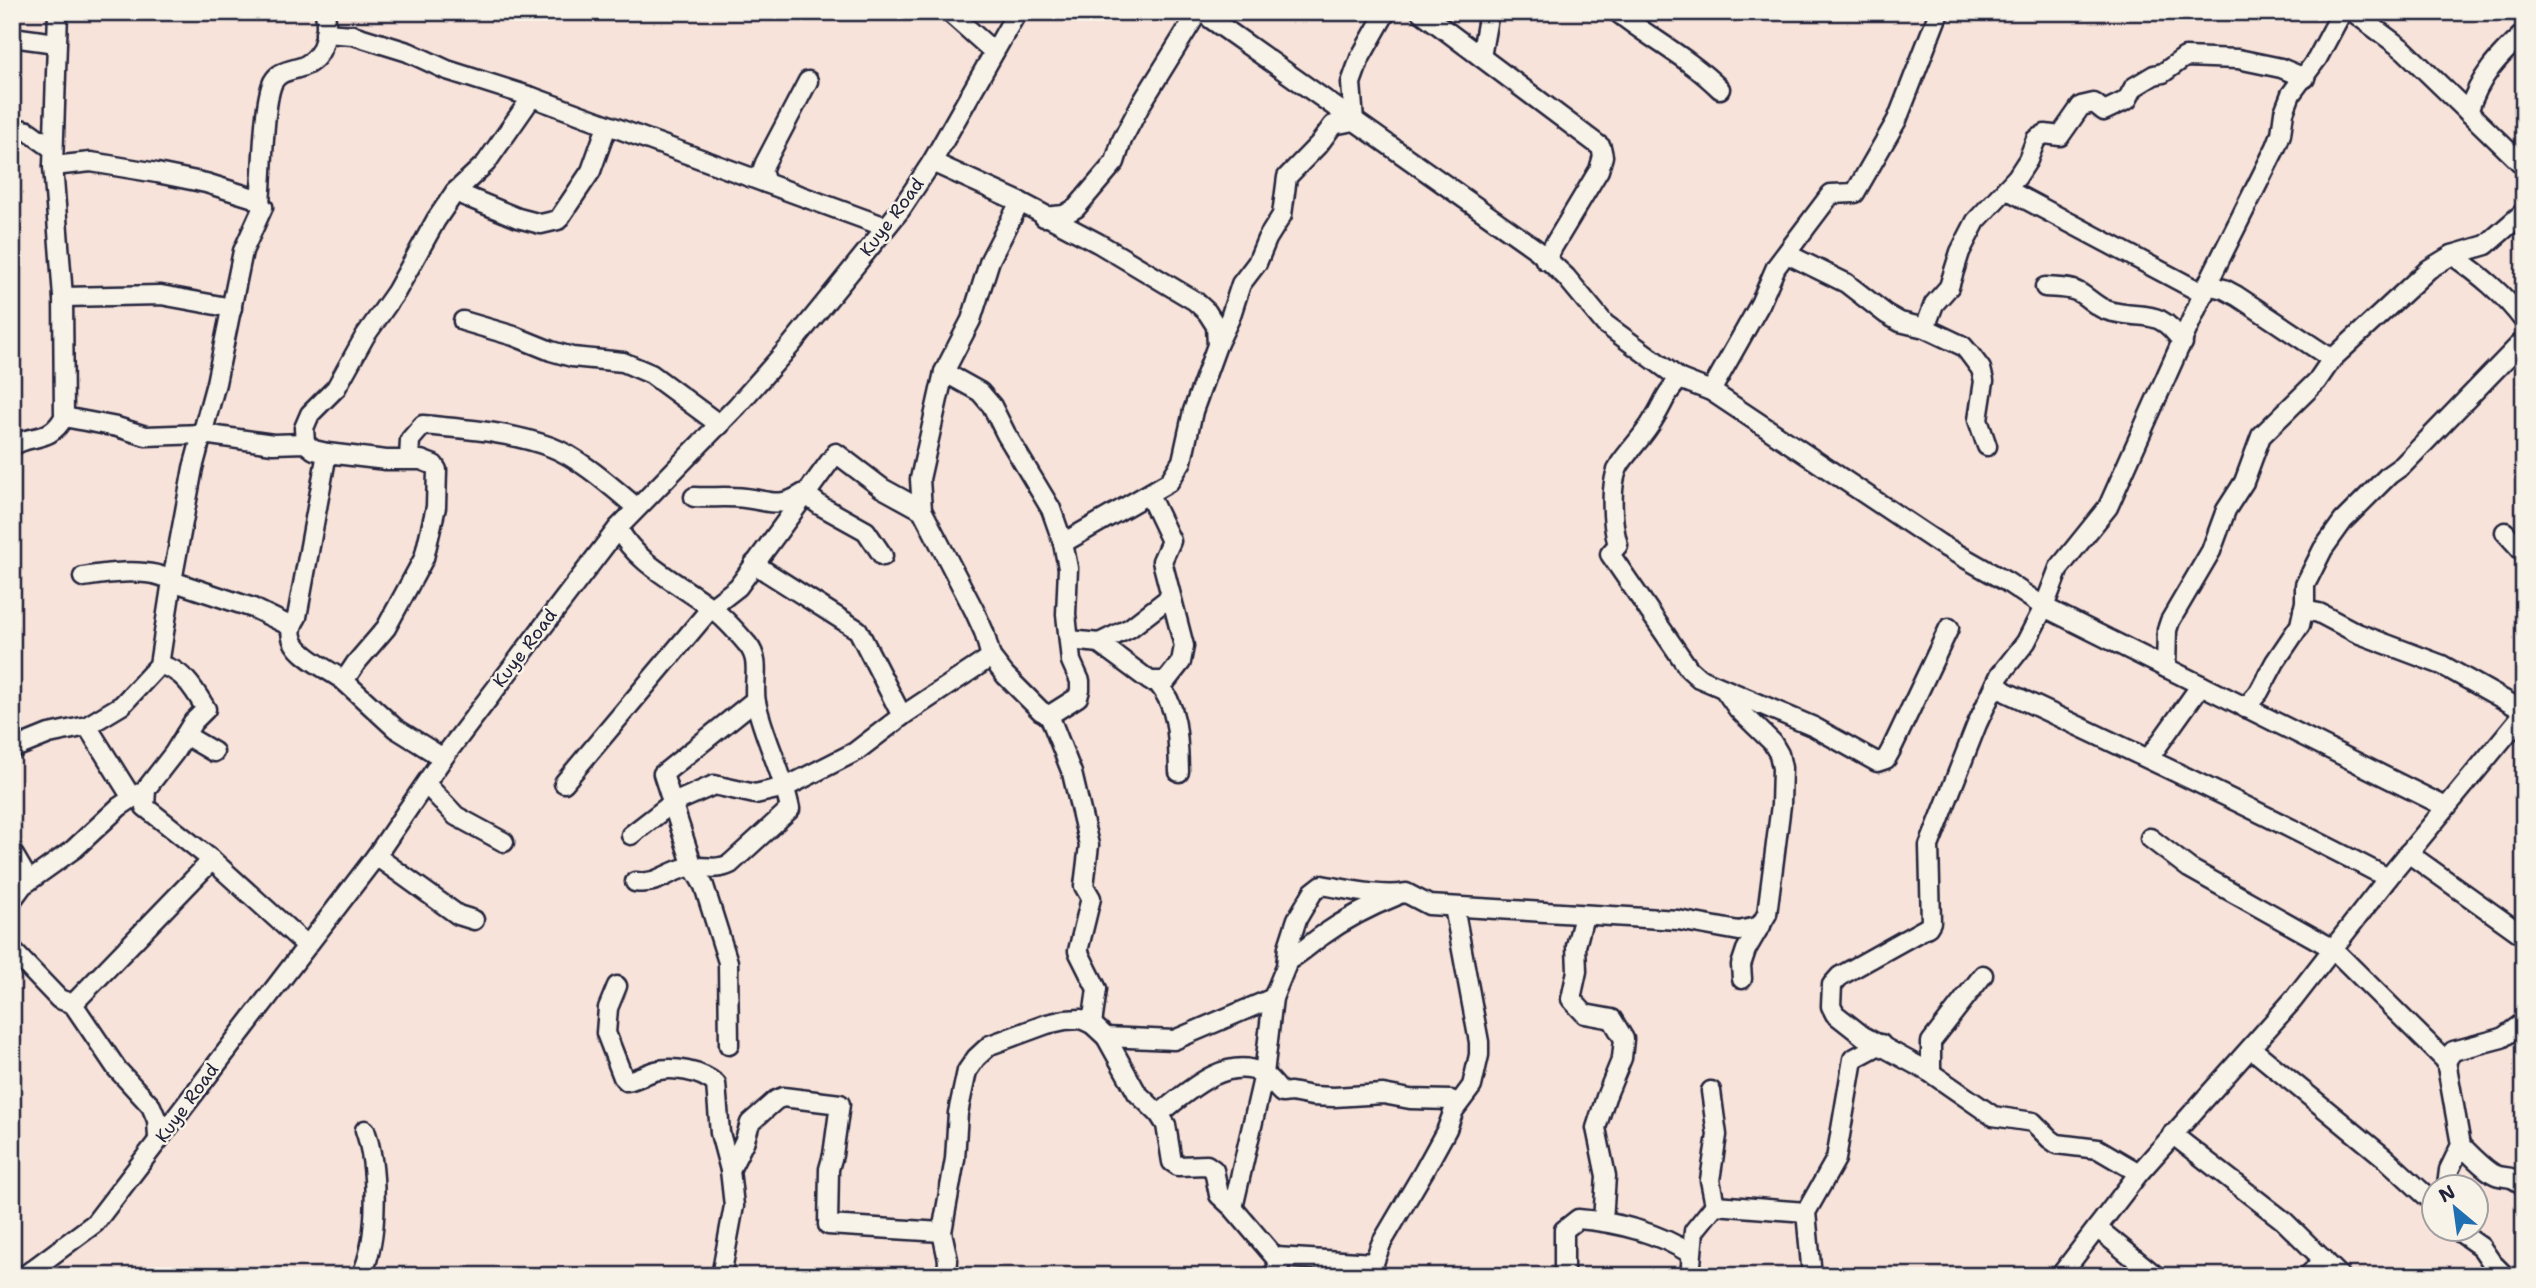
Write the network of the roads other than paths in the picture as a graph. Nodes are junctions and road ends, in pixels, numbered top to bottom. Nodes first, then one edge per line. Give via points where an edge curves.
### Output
1 (58, 12) edge
2 (325, 12) edge
3 (949, 12) edge
4 (1017, 12) edge
5 (1198, 12) edge
6 (1206, 12) edge
7 (1386, 12) edge
8 (1421, 12) edge
9 (1489, 12) edge
10 (1617, 12) edge
11 (1939, 12) edge
12 (2342, 12) edge
13 (2353, 12) edge
14 (325, 33) junction
15 (2524, 33) edge
16 (12, 37) edge
17 (56, 43) junction
18 (995, 52) junction
19 (1481, 57) junction
20 (2305, 78) junction
21 (808, 81) dead end
22 (1720, 89) dead end
23 (532, 97) junction
24 (2468, 112) junction
25 (1354, 121) junction
26 (607, 126) junction
27 (12, 127) edge
28 (53, 158) junction
29 (932, 162) junction
30 (2524, 166) edge
31 (766, 183) junction
32 (2006, 189) junction
33 (455, 192) junction
34 (260, 202) junction
35 (1020, 202) junction
36 (2524, 212) edge
37 (1044, 217) junction
38 (886, 227) junction
39 (1787, 254) junction
40 (2452, 255) junction
41 (1545, 260) junction
42 (2045, 287) dead end
43 (2206, 290) junction
44 (63, 297) junction
45 (232, 308) junction
46 (463, 321) dead end
47 (2524, 321) edge
48 (1926, 328) junction
49 (2524, 340) edge
50 (2183, 343) junction
51 (1217, 345) junction
52 (2332, 359) junction
53 (944, 372) junction
54 (1680, 379) junction
55 (1711, 391) junction
56 (64, 416) junction
57 (720, 425) junction
58 (203, 434) junction
59 (305, 443) junction
60 (12, 446) edge
61 (1987, 446) dead end
62 (327, 453) junction
63 (409, 459) junction
64 (804, 493) junction
65 (1149, 495) junction
66 (694, 497) dead end
67 (636, 507) junction
68 (922, 510) junction
69 (618, 528) junction
70 (2505, 532) dead end
71 (1063, 542) junction
72 (2524, 553) edge
73 (883, 556) dead end
74 (754, 565) junction
75 (83, 577) dead end
76 (172, 581) junction
77 (1170, 597) junction
78 (2043, 607) junction
79 (711, 608) junction
80 (2303, 610) junction
81 (290, 626) junction
82 (1949, 628) dead end
83 (1070, 640) junction
84 (1099, 642) junction
85 (991, 657) junction
86 (159, 665) junction
87 (2166, 668) junction
88 (344, 681) junction
89 (1157, 682) junction
90 (1996, 684) junction
91 (2200, 685) junction
92 (1724, 689) junction
93 (755, 700) junction
94 (2245, 708) junction
95 (2524, 712) edge
96 (902, 716) junction
97 (1048, 716) junction
98 (88, 726) junction
99 (185, 735) junction
100 (12, 749) edge
101 (214, 752) dead end
102 (443, 758) junction
103 (2149, 758) junction
104 (1179, 772) dead end
105 (564, 783) dead end
106 (426, 784) junction
107 (786, 787) junction
108 (139, 794) junction
109 (671, 804) junction
110 (2446, 807) junction
111 (631, 835) dead end
112 (2150, 838) dead end
113 (504, 842) dead end
114 (12, 852) edge
115 (2408, 853) junction
116 (376, 856) junction
117 (212, 860) junction
118 (693, 867) junction
119 (2388, 878) junction
120 (29, 881) junction
121 (635, 882) dead end
122 (1406, 892) junction
123 (12, 900) edge
124 (1454, 907) junction
125 (1584, 916) junction
126 (474, 920) dead end
127 (1761, 926) junction
128 (2521, 928) edge
129 (306, 945) junction
130 (2332, 948) junction
131 (12, 950) edge
132 (1287, 961) junction
133 (1983, 975) dead end
134 (1742, 979) dead end
135 (617, 986) dead end
136 (1273, 998) junction
137 (73, 1004) junction
138 (2524, 1022) edge
139 (1092, 1024) junction
140 (1106, 1037) junction
141 (729, 1045) dead end
142 (1863, 1045) junction
143 (2252, 1049) junction
144 (2446, 1060) junction
145 (1931, 1073) junction
146 (1264, 1074) junction
147 (1711, 1091) dead end
148 (1452, 1105) junction
149 (1159, 1114) junction
150 (365, 1130) dead end
151 (2172, 1134) junction
152 (158, 1138) junction
153 (2461, 1145) junction
154 (730, 1170) junction
155 (2449, 1172) edge
156 (2139, 1173) junction
157 (2524, 1186) edge
158 (2420, 1190) edge
159 (1715, 1205) junction
160 (1233, 1208) junction
161 (1805, 1212) junction
162 (1603, 1221) junction
163 (2097, 1228) junction
164 (1694, 1231) junction
165 (942, 1233) junction
166 (1672, 1241) junction
167 (2474, 1242) edge
168 (1691, 1254) junction
169 (1276, 1257) junction
170 (2324, 1259) junction
171 (1371, 1269) edge
172 (24, 1276) edge
173 (361, 1276) edge
174 (721, 1276) edge
175 (947, 1276) edge
176 (1271, 1276) edge
177 (1564, 1276) edge
178 (1690, 1276) edge
179 (1812, 1276) edge
180 (2060, 1276) edge
181 (2156, 1276) edge
182 (2308, 1276) edge
183 (2340, 1276) edge
184 (2505, 1276) edge

1 - 17 street
2 - 14 street
3 - 18 street
4 - 18 street, Kuye Road
5 - 37 street via 1141,104 1115,162 1076,208
6 - 25 street
7 - 25 street via 1351,83
8 - 19 street
9 - 19 street
10 - 22 street via 1685,58
11 - 39 street via 1897,120 1855,193 1830,194
12 - 20 street
13 - 24 street via 2403,50
14 - 23 street via 371,40
14 - 34 street via 319,55 274,80 268,97
15 - 24 street via 2476,87
16 - 17 street
17 - 28 street
18 - 29 street, Kuye Road
19 - 41 street via 1601,147 1599,170
20 - 32 street via 2238,58 2185,57 2134,87 2127,100 2104,111 2094,103 2081,106 2060,136 2045,134 2036,139 2028,160
20 - 43 street via 2291,94 2276,147
21 - 31 street via 765,163
23 - 26 street
23 - 33 street via 486,163
24 - 30 street
25 - 41 street
25 - 51 street via 1332,125 1287,177 1282,215 1241,285
26 - 31 street
26 - 33 street via 591,171 558,220 541,224 518,218
27 - 28 street via 28,131
28 - 34 street via 206,183
28 - 44 street
29 - 35 street
29 - 38 street, Kuye Road
31 - 38 street
32 - 43 street
32 - 48 street via 1976,221
33 - 59 street via 336,388 310,414 304,428
34 - 45 street via 263,207 243,251
35 - 37 street
35 - 53 street via 990,260 971,320
36 - 40 street via 2486,245
37 - 51 street via 1098,243 1195,301 1216,326
38 - 57 street, Kuye Road
39 - 48 street via 1846,283 1886,314
39 - 55 street
40 - 47 street via 2482,276
40 - 52 street via 2428,269
41 - 54 street via 1566,277 1605,324
42 - 50 street via 2075,290 2108,311 2165,322
43 - 50 street
43 - 52 street via 2224,289
44 - 45 street via 161,295
44 - 56 street
45 - 58 street
46 - 57 street via 572,357 623,362 651,374
48 - 61 street via 1963,346 1981,369 1984,390 1978,420
49 - 80 street via 2343,521 2305,585
50 - 78 street via 2108,507 2059,568
51 - 65 street via 1178,471
52 - 87 street via 2317,381 2261,436 2211,551 2170,621
53 - 68 street via 919,479
53 - 71 street via 980,392 992,406 1051,509
54 - 55 street
54 - 92 street via 1666,393 1655,418 1615,475 1618,545 1610,554 1689,669
55 - 78 street
56 - 58 street via 146,436
56 - 60 street via 50,433
57 - 67 street, Kuye Road
58 - 59 street via 273,444
58 - 76 street
59 - 62 street
62 - 63 street
62 - 81 street via 297,617
63 - 67 street via 410,440 423,425 509,436 552,447
63 - 88 street via 427,462 437,470 436,507 426,549 394,615
64 - 66 street via 777,504
64 - 68 street via 836,453 882,488
64 - 73 street via 866,531
64 - 74 street
65 - 71 street
65 - 77 street via 1171,541 1162,561
67 - 69 street, Kuye Road
68 - 85 street via 984,632
69 - 79 street via 639,555
69 - 102 street, Kuye Road
70 - 72 street
71 - 83 street
74 - 79 street via 738,587
74 - 96 street via 858,630
75 - 76 street via 111,572 163,576
76 - 81 street via 253,608
76 - 86 street
77 - 84 street via 1130,628
77 - 89 street via 1184,646 1173,675
78 - 87 street
78 - 90 street via 2026,642
79 - 93 street via 750,648 756,665
79 - 105 street
80 - 94 street via 2300,625
80 - 95 street via 2442,665
81 - 88 street via 296,646
82 - 92 street via 1891,750 1886,759 1877,762 1814,727
83 - 84 street
83 - 97 street via 1071,661 1080,681 1078,697
84 - 89 street
85 - 96 street
85 - 97 street
86 - 98 street via 122,705
86 - 99 street via 182,674 206,709
87 - 91 street
88 - 102 street via 382,718
89 - 104 street via 1173,706
90 - 103 street
90 - 142 street via 1928,846 1928,928 1840,976 1832,985 1835,1014
91 - 94 street
91 - 103 street
92 - 127 street via 1772,742 1782,768 1782,805 1767,914
93 - 107 street
93 - 109 street via 663,774
94 - 110 street
95 - 110 street
96 - 107 street via 855,752
97 - 139 street via 1072,773 1088,845 1084,886 1091,898 1079,951 1097,989
98 - 100 street via 49,734
98 - 108 street
99 - 101 street
99 - 108 street
102 - 106 street, Kuye Road
103 - 119 street
106 - 113 street via 456,816
106 - 116 street, Kuye Road
107 - 109 street via 755,794 714,785
107 - 118 street via 790,809 730,864 721,869
108 - 117 street via 145,807
108 - 120 street
109 - 111 street
109 - 118 street
110 - 115 street
112 - 130 street via 2189,868
114 - 120 street
115 - 119 street
115 - 128 street
116 - 126 street via 458,915
116 - 129 street, Kuye Road
117 - 129 street
117 - 137 street
118 - 121 street via 647,884
118 - 141 street via 705,886 729,962
119 - 130 street
120 - 123 street
122 - 124 street via 1429,905
122 - 132 street via 1375,904
122 - 132 street via 1359,892 1322,885 1297,919
124 - 125 street
124 - 148 street via 1479,1055 1472,1086
125 - 127 street via 1678,920 1739,931
125 - 162 street via 1571,999 1585,1014 1612,1019 1624,1039 1622,1058 1596,1128 1606,1176
127 - 134 street via 1746,950
129 - 152 street, Kuye Road
130 - 143 street
130 - 144 street
131 - 137 street via 59,999
132 - 136 street
133 - 145 street via 1931,1042
135 - 154 street via 608,1008 606,1033 619,1070 627,1081 664,1069 696,1073 716,1084 720,1133
136 - 140 street via 1174,1040
136 - 146 street
137 - 152 street via 117,1069 151,1106
138 - 144 street via 2502,1038 2453,1051
139 - 140 street
139 - 165 street via 1081,1019 1047,1024 990,1045 976,1058 967,1071 958,1113
140 - 149 street via 1137,1093
142 - 145 street via 1881,1044
142 - 161 street via 1853,1059 1836,1159
143 - 151 street
143 - 158 street
144 - 153 street
145 - 156 street via 1993,1116 2033,1122 2057,1144 2098,1149
146 - 148 street via 1282,1093 1382,1094
146 - 149 street via 1245,1068 1222,1071
146 - 160 street
147 - 159 street via 1717,1135 1710,1180
148 - 171 street via 1447,1129
149 - 160 street via 1166,1125 1172,1162 1208,1165 1214,1170 1219,1195
150 - 173 street via 372,1157 375,1216
151 - 156 street
151 - 170 street via 2284,1221
152 - 172 street, Kuye Road via 95,1223
153 - 155 street
153 - 157 street via 2493,1173 2514,1177
154 - 165 street via 750,1123 776,1100 840,1104 829,1169 828,1225
154 - 174 street via 734,1206
156 - 163 street
159 - 161 street
159 - 164 street
160 - 169 street
161 - 179 street
162 - 166 street
162 - 177 street via 1578,1219 1564,1230
163 - 180 street
163 - 181 street
164 - 166 street
164 - 168 street
165 - 175 street
166 - 168 street
167 - 184 street
168 - 178 street
169 - 171 street
169 - 176 street via 1279,1267
170 - 182 street
170 - 183 street

